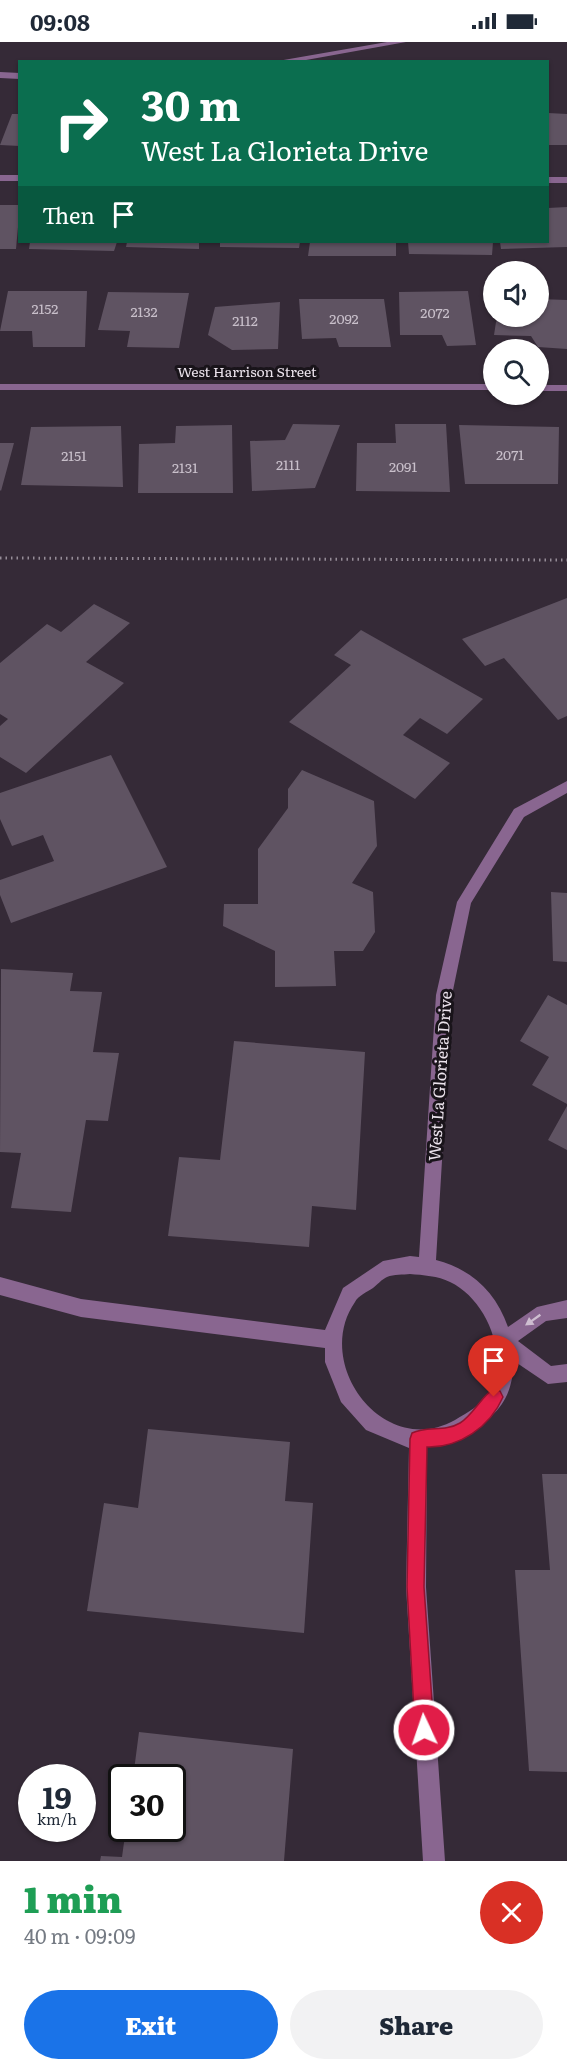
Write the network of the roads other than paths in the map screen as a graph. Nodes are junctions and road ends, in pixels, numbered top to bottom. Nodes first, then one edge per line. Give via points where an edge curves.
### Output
1 (402, 42) edge
2 (391, 43) edge
3 (288, 60) edge
4 (0, 75) edge
5 (18, 76) edge
6 (0, 178) edge
7 (18, 178) edge
8 (549, 180) edge
9 (567, 180) edge
10 (0, 387) edge
11 (483, 387) edge
12 (549, 387) edge
13 (567, 388) edge
14 (567, 786) edge
15 (427, 1267) junction
16 (0, 1286) edge
17 (567, 1309) edge
18 (333, 1340) junction
19 (503, 1341) junction
20 (567, 1373) edge
21 (418, 1439) junction
22 (434, 1861) edge

1 - 2 street
2 - 3 street
4 - 5 street
6 - 7 street
8 - 9 street
10 - 11 street, West Harrison Street
12 - 13 street
14 - 15 street, West La Glorieta Drive via 519,813 464,902 444,995
15 - 18 street via 410,1265 384,1270 361,1283 344,1304 333,1328
15 - 19 street via 463,1280 484,1299 500,1325
16 - 18 street via 81,1308
17 -> 19 street via 543,1313
18 - 21 street via 332,1356 340,1384 355,1409 378,1428
19 - 20 street via 548,1375
19 - 21 street via 506,1355 501,1384 488,1410 465,1430 436,1439
21 - 22 street via 416,1587

